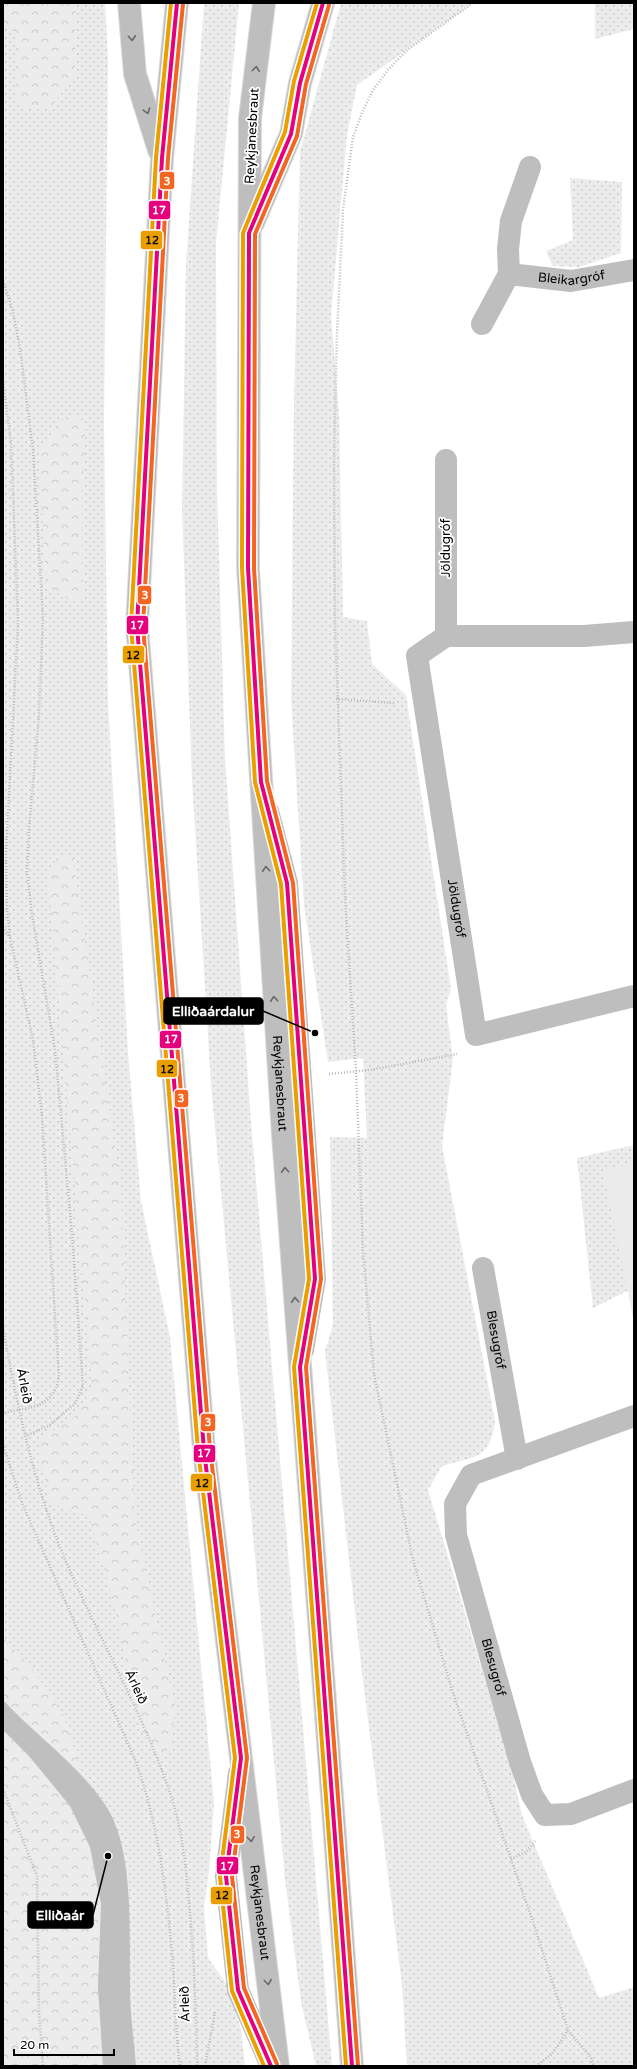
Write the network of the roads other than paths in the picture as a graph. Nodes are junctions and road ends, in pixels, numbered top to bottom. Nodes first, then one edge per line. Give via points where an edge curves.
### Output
1 (128, 3) edge
2 (177, 3) edge
3 (264, 3) edge
4 (323, 3) edge
5 (162, 158) junction
6 (530, 166) dead end
7 (249, 234) junction
8 (634, 270) edge
9 (509, 274) junction
10 (482, 324) dead end
11 (446, 460) dead end
12 (634, 632) edge
13 (446, 636) junction
14 (634, 996) edge
15 (483, 1268) dead end
16 (634, 1416) edge
17 (517, 1459) junction
18 (241, 1758) junction
19 (634, 1790) edge
20 (271, 2066) edge
21 (278, 2066) edge
22 (352, 2066) edge

1 -> 5 main road via 135,74
2 - 5 main road, Reykjanesbraut
7 -> 3 main road, Reykjanesbraut via 250,118
4 - 7 main road via 300,83 291,134
5 - 18 main road, Reykjanesbraut via 136,626 204,1450
6 - 9 main road via 511,221
22 -> 7 main road, Reykjanesbraut via 283,1135 248,568
8 - 9 main road, Bleikargróf via 571,281
9 - 10 main road
11 - 13 main road, Jöldugróf
12 - 13 main road via 584,636
13 - 14 main road, Jöldugróf via 417,656 476,1035
15 - 17 main road, Blesugróf
16 - 17 main road, Blesugróf
17 - 19 main road, Blesugróf via 471,1475 455,1504 456,1535 520,1762 532,1795 545,1815 571,1814
18 - 20 main road, Reykjanesbraut via 226,1876 238,1990
18 -> 21 main road, Reykjanesbraut

